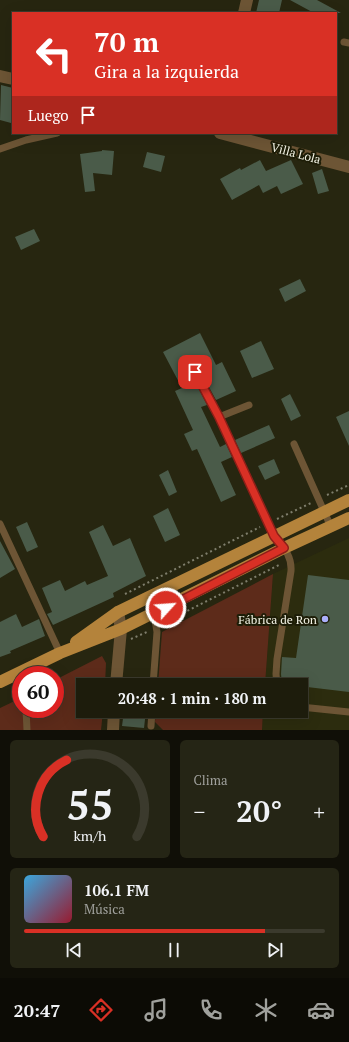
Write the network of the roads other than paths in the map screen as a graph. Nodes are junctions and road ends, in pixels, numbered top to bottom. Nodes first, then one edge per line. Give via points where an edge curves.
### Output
1 (246, 0) edge
2 (244, 12) edge
3 (0, 76) edge
4 (12, 79) edge
5 (53, 134) edge
6 (224, 134) edge
7 (0, 149) edge
8 (349, 167) edge
9 (195, 372) dead end
10 (249, 405) dead end
11 (219, 417) junction
12 (294, 444) dead end
13 (349, 500) edge
14 (324, 512) junction
15 (349, 518) edge
16 (0, 524) edge
17 (331, 527) junction
18 (274, 536) junction
19 (284, 548) junction
20 (118, 612) junction
21 (154, 614) junction
22 (121, 629) junction
23 (60, 653) junction
24 (37, 666) edge
25 (12, 678) edge
26 (117, 678) edge
27 (153, 678) edge
28 (276, 678) edge
29 (0, 682) edge
30 (308, 707) edge
31 (349, 712) edge
32 (26, 718) edge
33 (114, 718) edge
34 (152, 718) edge
35 (151, 726) dead end
36 (27, 730) edge
37 (113, 730) edge

1 - 2 street
3 - 4 street
5 - 7 lane
6 - 8 street, Villa Lola
9 - 11 lane
10 - 11 lane
11 - 18 lane
12 - 14 lane
13 - 14 main road
14 - 17 lane
14 - 18 main road
15 - 17 main road
16 - 23 lane
17 - 19 main road
18 - 19 lane
18 - 20 main road
19 - 21 main road
19 - 28 lane via 291,559 291,571
20 - 22 street
20 - 23 main road
21 - 22 main road
21 - 27 lane via 157,627
22 - 23 main road
22 - 26 street
23 - 24 main road
25 - 29 main road
30 - 31 lane
32 - 36 lane
33 - 37 street
34 - 35 lane

